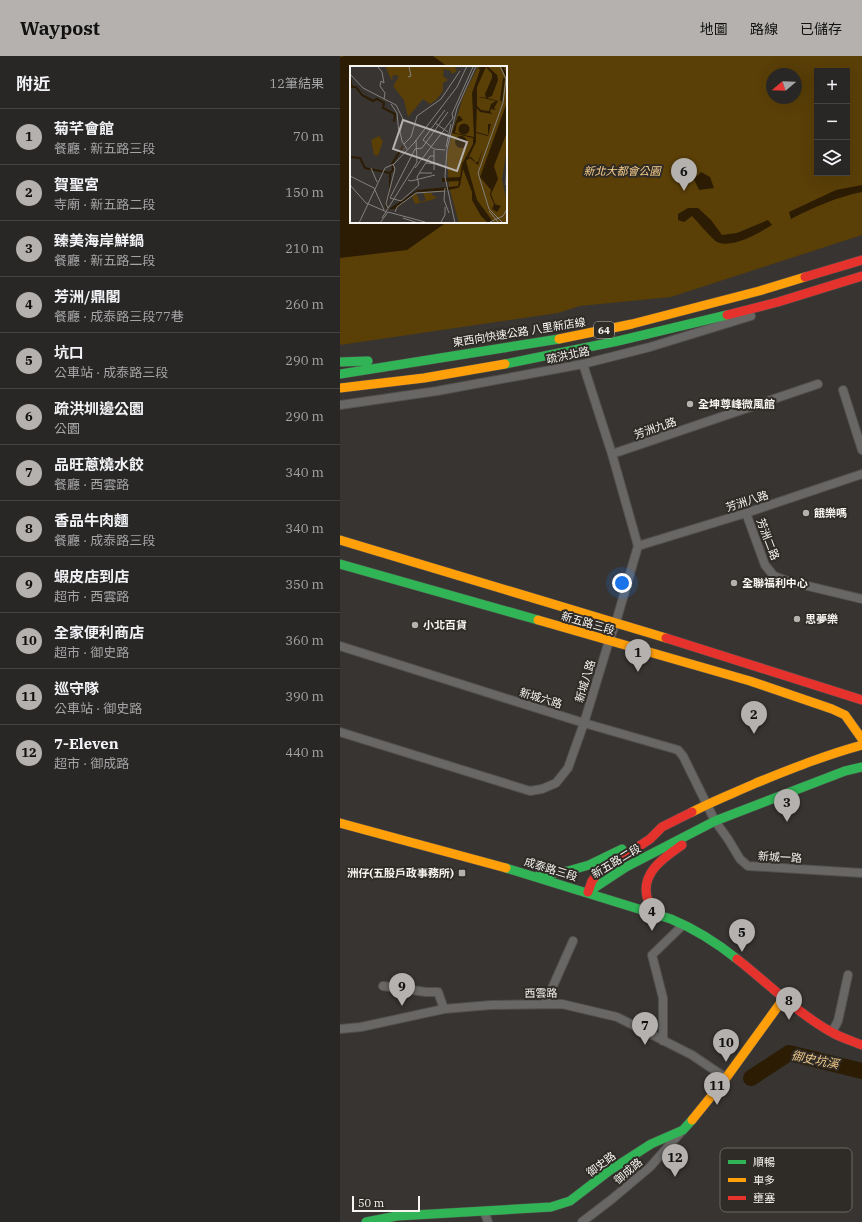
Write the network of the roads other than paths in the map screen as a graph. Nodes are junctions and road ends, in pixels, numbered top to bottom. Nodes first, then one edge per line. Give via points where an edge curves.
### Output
1 (862, 260) edge
2 (862, 276) edge
3 (421, 361) junction
4 (340, 362) edge
5 (583, 364) junction
6 (340, 374) edge
7 (380, 384) junction
8 (818, 384) dead end
9 (340, 388) edge
10 (843, 390) dead end
11 (340, 394) edge
12 (340, 405) edge
13 (862, 450) edge
14 (612, 454) junction
15 (862, 474) edge
16 (746, 513) junction
17 (340, 540) edge
18 (638, 546) junction
19 (340, 564) edge
20 (862, 599) edge
21 (616, 622) junction
22 (609, 641) junction
23 (340, 646) edge
24 (862, 700) edge
25 (584, 723) junction
26 (340, 732) edge
27 (862, 739) edge
28 (862, 745) edge
29 (862, 767) edge
30 (707, 804) junction
31 (715, 821) junction
32 (340, 823) edge
33 (662, 827) junction
34 (862, 873) edge
35 (534, 875) junction
36 (588, 892) junction
37 (655, 914) junction
38 (682, 925) junction
39 (573, 940) dead end
40 (848, 975) dead end
41 (382, 986) dead end
42 (784, 998) junction
43 (545, 1004) junction
44 (444, 1009) junction
45 (340, 1029) edge
46 (832, 1032) junction
47 (663, 1041) junction
48 (862, 1045) edge
49 (726, 1078) junction
50 (683, 1130) junction
51 (484, 1211) junction
52 (438, 1213) junction
53 (391, 1220) edge
54 (366, 1222) edge
55 (441, 1222) edge
56 (488, 1222) edge
57 (582, 1222) edge

1 - 3 main road, 東西向快速公路 八里新店線 / 64 via 632,324
2 - 5 street, 疏洪北路 via 721,326
2 - 7 main road, 64 via 778,302 639,336 508,364
3 - 4 main road
3 - 6 main road, 東西向快速公路 八里新店線 / 64
5 - 12 street, 疏洪北路 via 437,391
5 - 14 street
7 - 9 main road, 64
7 - 11 main road
8 - 14 street, 芳洲九路
10 - 13 street
14 - 18 street
15 - 16 street, 芳洲八路
16 - 18 street, 芳洲八路
16 - 20 street, 芳洲二路 via 764,565 774,576
17 - 21 main road, 新五路三段
18 - 21 street, 新城八路
19 - 22 main road, 新五路三段
21 - 22 street, 新城八路
21 - 24 main road, 新五路三段
22 - 25 street, 新城八路
22 - 27 main road, 新五路三段 via 750,681 832,709 845,715
23 - 25 street, 新城六路
25 - 26 street, 新城八路 via 568,768 556,783 530,791
25 - 30 street, 新城六路 via 678,750
28 - 30 main road, 新五路二段 via 793,768
29 - 31 main road, 新五路二段 via 845,771
30 - 31 street, 新城一路
30 - 33 main road, 新五路二段
31 - 34 street, 新城一路 via 740,859 748,866
31 - 36 main road, 新五路二段 via 626,867
31 - 37 main road via 670,853 650,874 646,884 647,896
32 - 35 main road, 成泰路三段
33 - 35 main road via 590,865 568,871
33 - 36 main road, 新五路二段 via 650,839 598,873
35 - 36 main road, 成泰路三段
36 - 37 main road, 成泰路三段
37 - 38 main road, 成泰路三段
38 - 42 main road, 成泰路三段 via 693,929 722,948
38 - 47 street via 652,955 663,998
39 - 43 street
40 - 46 street via 838,1021
41 - 44 street via 438,992
42 - 46 main road, 成泰路三段
42 - 49 main road, 御史路
43 - 44 street, 西雲路
43 - 47 street, 西雲路 via 562,1004 617,1017
44 - 45 street, 西雲路 via 361,1027
46 - 48 main road, 成泰路三段
47 - 49 street, 西雲路 via 692,1055
49 - 50 main road, 御史路
50 - 51 main road, 御史路 via 651,1144 609,1171 570,1201 551,1207
50 - 57 street, 御成路 via 650,1167
51 - 52 main road, 御史路
51 - 56 street
52 - 53 main road, 御史路
52 - 55 street
53 - 54 main road, 御史路

